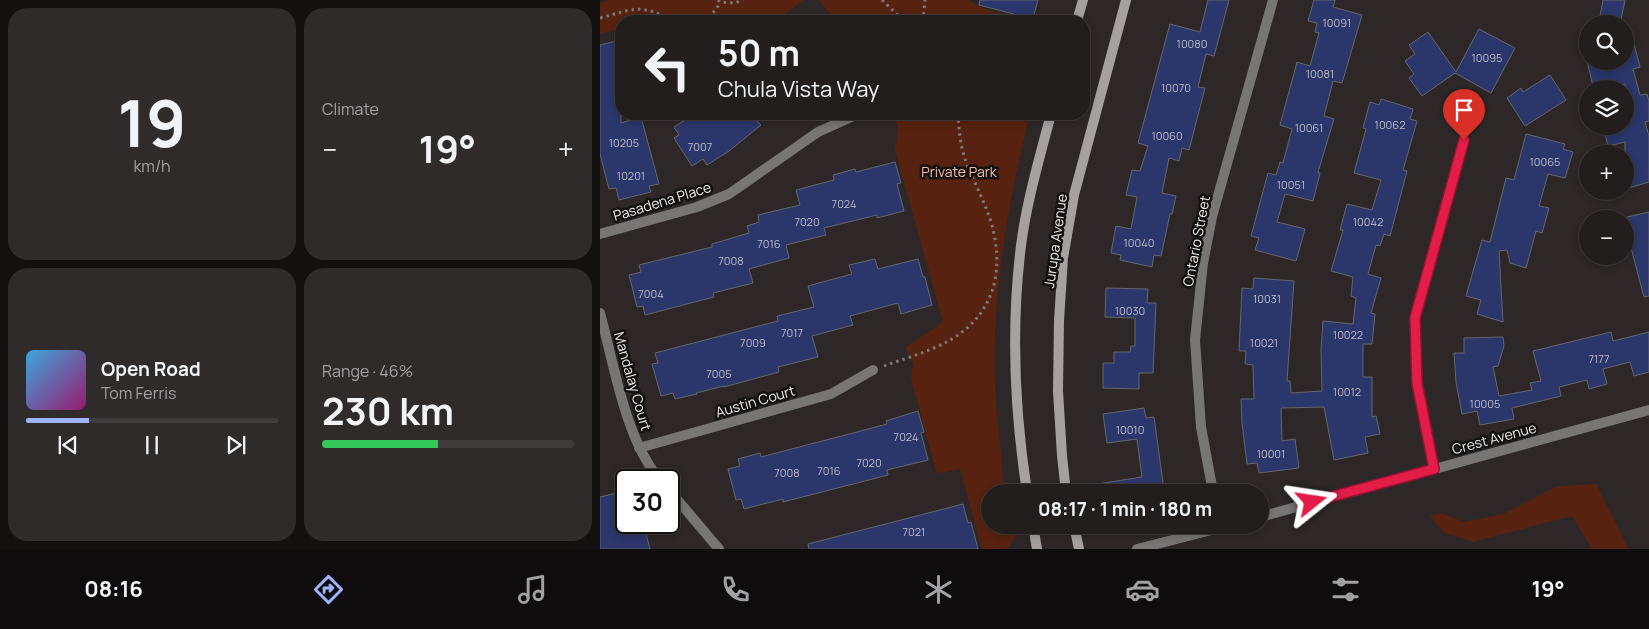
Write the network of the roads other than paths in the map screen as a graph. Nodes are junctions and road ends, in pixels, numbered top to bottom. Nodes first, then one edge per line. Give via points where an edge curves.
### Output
1 (1083, 0) edge
2 (1126, 0) edge
3 (1273, 0) edge
4 (1079, 15) edge
5 (845, 120) edge
6 (1048, 120) edge
7 (1464, 140) dead end
8 (600, 234) edge
9 (600, 313) edge
10 (873, 370) road end
11 (1649, 410) edge
12 (639, 448) junction
13 (653, 469) edge
14 (1434, 469) junction
15 (1026, 484) edge
16 (1065, 484) edge
17 (1212, 484) edge
18 (680, 503) edge
19 (1269, 515) edge
20 (1034, 534) edge
21 (1076, 534) edge
22 (1194, 534) edge
23 (719, 549) edge
24 (1037, 549) edge
25 (1079, 549) edge
26 (1137, 549) edge

1 - 4 main road
2 - 16 main road, Jurupa Avenue via 1074,195 1063,258 1058,391
3 - 17 street, Ontario Street via 1212,218 1203,263 1196,340 1201,427
5 - 8 street, Pasadena Place via 818,132 729,194 697,207
6 - 15 main road via 1020,254 1015,327 1016,392
7 - 14 street via 1415,318 1417,383
9 - 12 street, Mandalay Court via 628,419
10 - 12 street, Austin Court via 831,394
11 - 14 street, Crest Avenue
12 - 13 street, Mandalay Court
14 - 19 street, Crest Avenue
18 - 23 street
20 - 24 main road
21 - 25 main road
22 - 26 street

